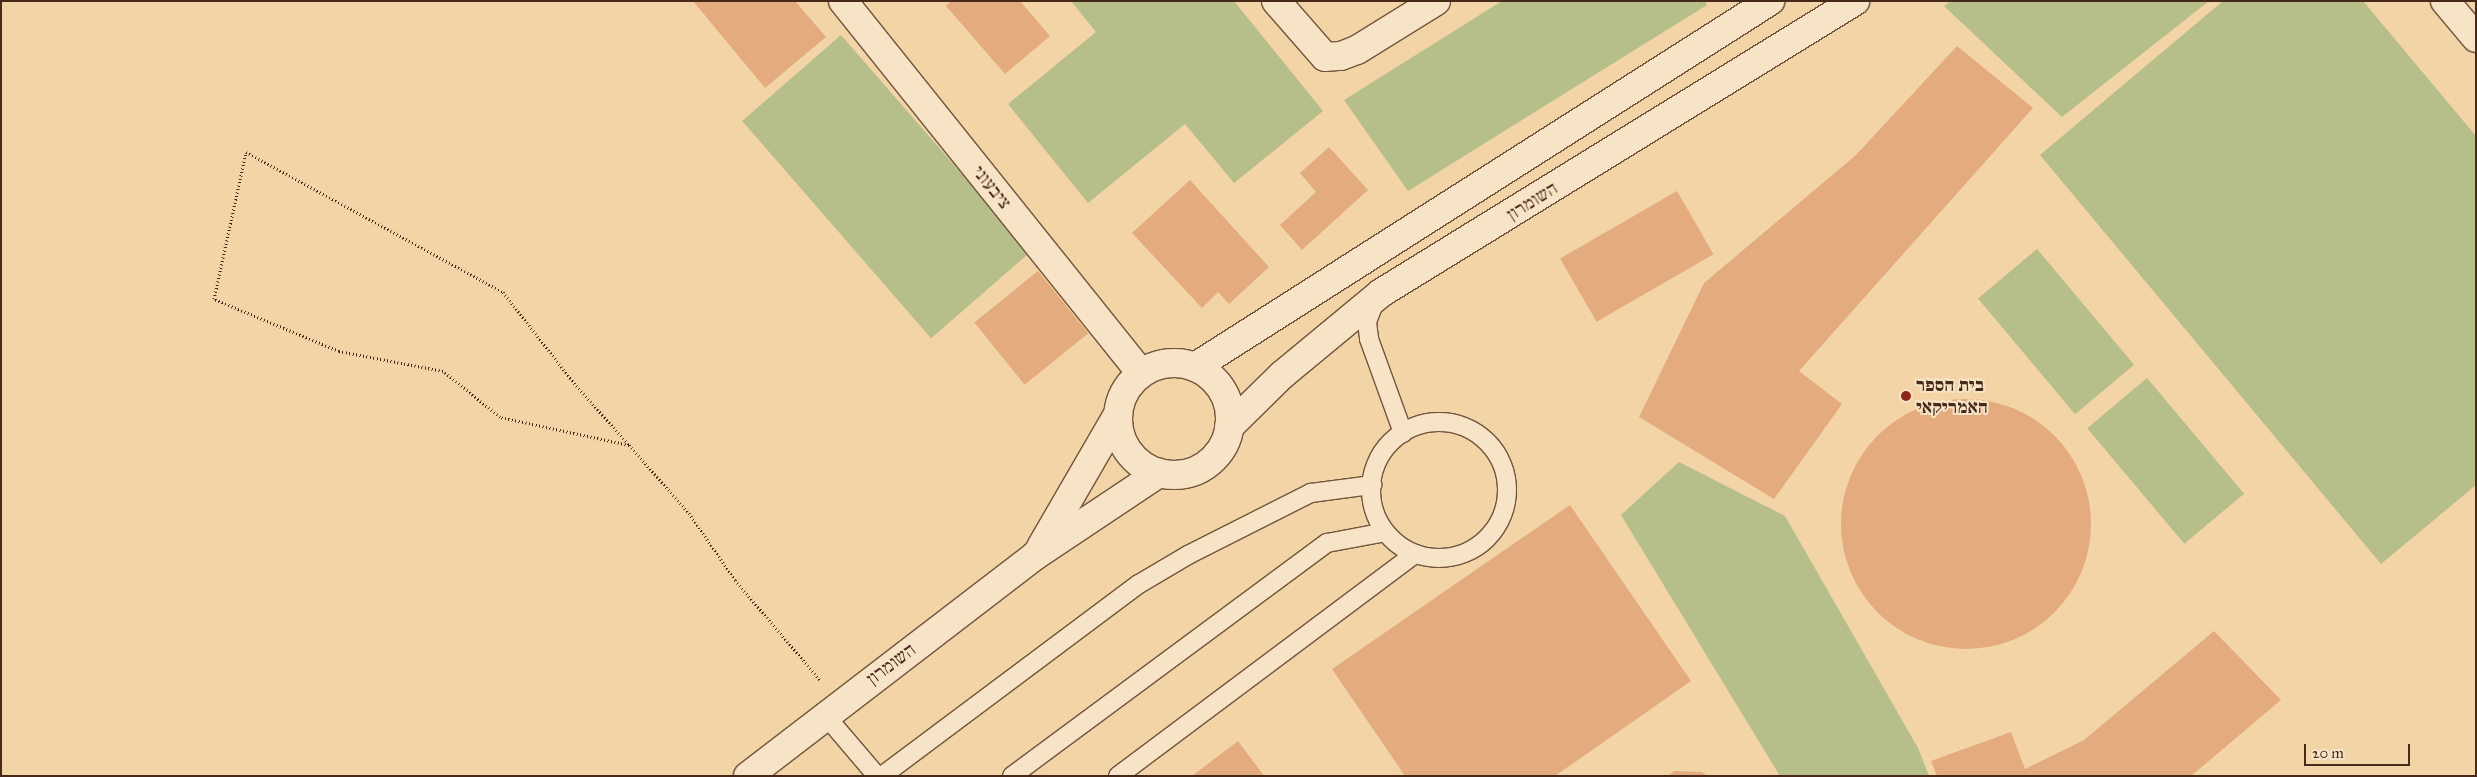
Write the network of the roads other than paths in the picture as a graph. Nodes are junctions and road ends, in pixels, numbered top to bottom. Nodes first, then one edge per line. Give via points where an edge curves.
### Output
1 (843, 1) edge
2 (1276, 1) edge
3 (1436, 1) edge
4 (1770, 1) edge
5 (1856, 1) edge
6 (2445, 1) edge
7 (2476, 38) edge
8 (1381, 293) junction
9 (1195, 367) junction
10 (1141, 373) junction
11 (1118, 414) junction
12 (1229, 427) junction
13 (1403, 433) junction
14 (1159, 473) junction
15 (1372, 485) junction
16 (1385, 532) junction
17 (1414, 554) junction
18 (1036, 555) junction
19 (833, 709) junction
20 (748, 776) edge
21 (877, 776) edge
22 (882, 776) edge
23 (1012, 776) edge
24 (1118, 776) edge

1 - 10 street, ציבעוני
2 - 3 street via 1325,57 1357,50
4 - 9 street
5 - 8 street, השומרון
6 - 7 street
8 - 12 street, השומרון via 1282,375
8 - 13 lane via 1370,307 1367,322
9 - 10 street via 1171,362
9 - 12 street via 1206,372 1220,386 1230,413
10 - 11 street via 1121,398
11 - 14 street via 1125,448 1136,461
11 - 18 street, השומרון
12 - 14 street via 1216,456 1202,468 1186,474
13 - 15 lane via 1388,445 1377,461
13 - 17 lane via 1420,425 1439,422 1474,431 1499,457 1506,474 1508,493 1504,511 1484,542 1451,558
14 - 18 street, השומרון
15 - 16 lane via 1376,517
15 - 22 lane via 1311,493 1147,579
16 - 17 lane via 1398,546
16 - 23 lane via 1327,543
17 - 24 lane
18 - 19 street, השומרון
19 - 20 street, השומרון
19 - 21 lane

